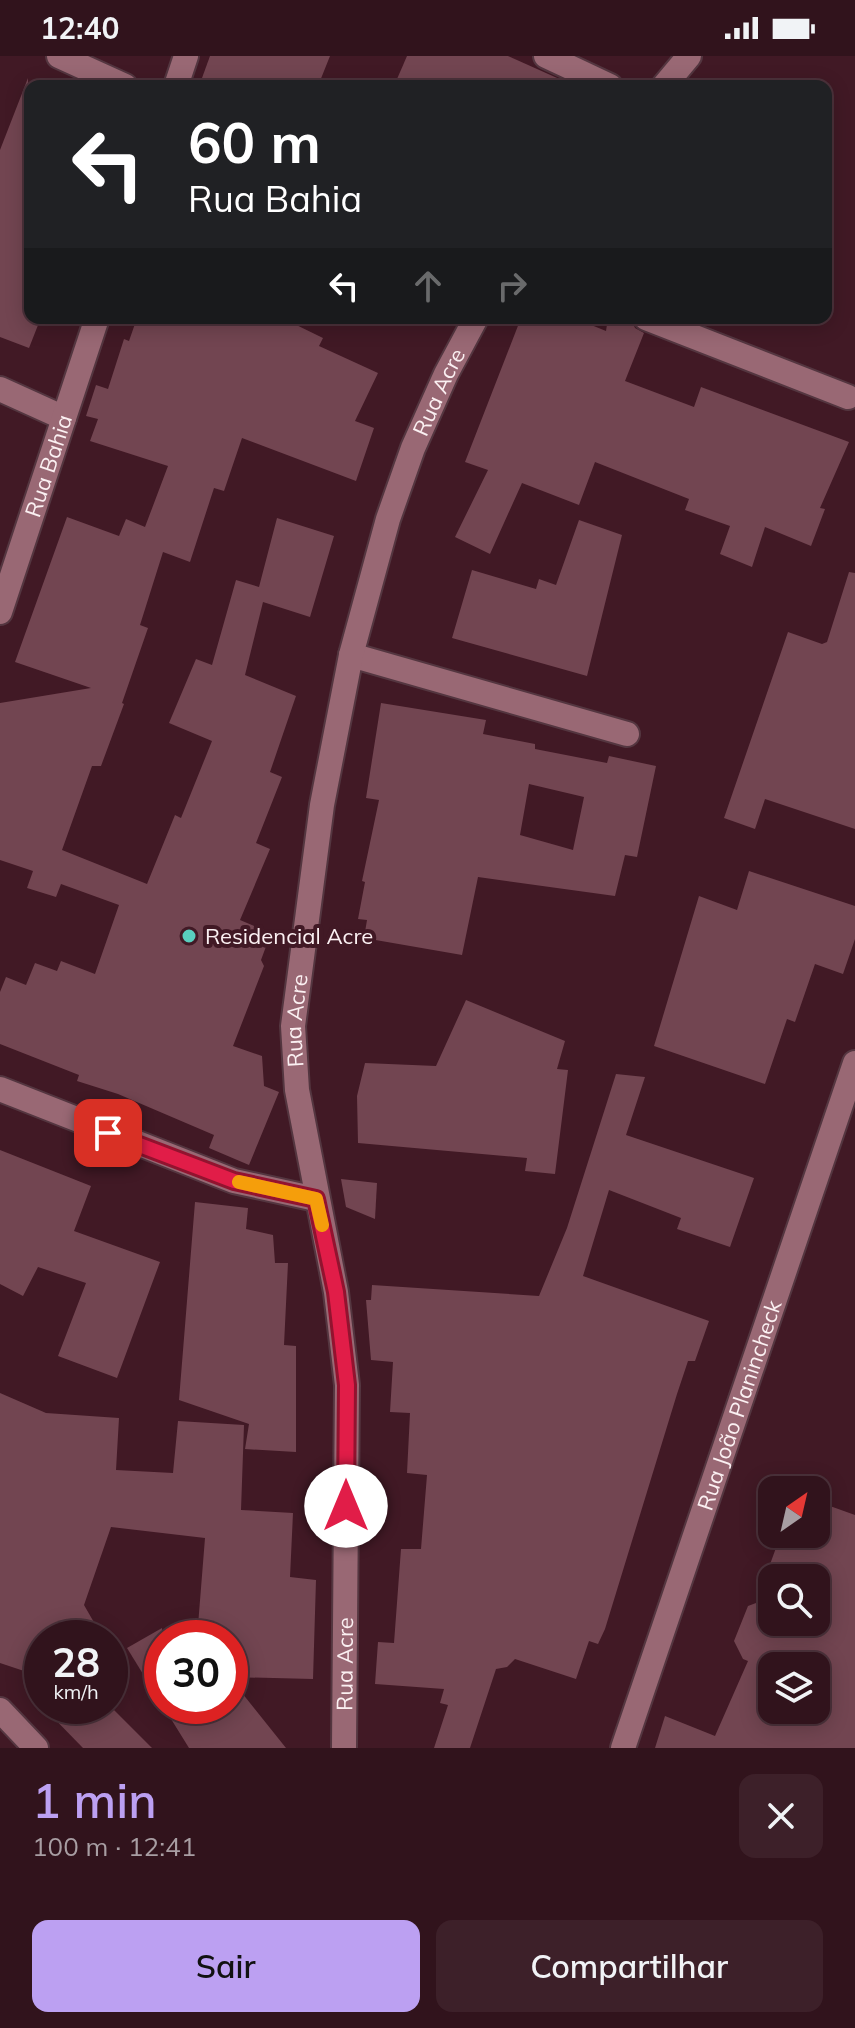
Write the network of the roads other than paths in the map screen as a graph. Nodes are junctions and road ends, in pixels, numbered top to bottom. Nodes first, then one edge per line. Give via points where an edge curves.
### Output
1 (59, 56) edge
2 (186, 56) edge
3 (546, 56) edge
4 (689, 56) edge
5 (112, 80) edge
6 (178, 80) edge
7 (597, 80) edge
8 (669, 80) edge
9 (95, 324) edge
10 (473, 324) edge
11 (661, 324) edge
12 (0, 389) edge
13 (848, 397) dead end
14 (64, 418) junction
15 (0, 612) edge
16 (351, 655) junction
17 (627, 734) dead end
18 (855, 1063) edge
19 (0, 1089) edge
20 (316, 1199) junction
21 (0, 1710) edge
22 (36, 1748) edge
23 (344, 1748) edge
24 (623, 1748) edge

1 - 5 street
2 - 6 street
3 - 7 street
4 - 8 street
9 - 14 street, Rua Bahia
10 - 16 street, Rua Acre via 413,448
11 - 13 street
12 - 14 street
14 - 15 street, Rua Bahia
16 - 17 street
16 - 20 street, Rua Acre via 322,805 293,1026 297,1090
18 - 24 street, Rua João Planincheck
19 - 20 street via 234,1181
20 - 23 street, Rua Acre via 336,1292 347,1385
21 - 22 street

